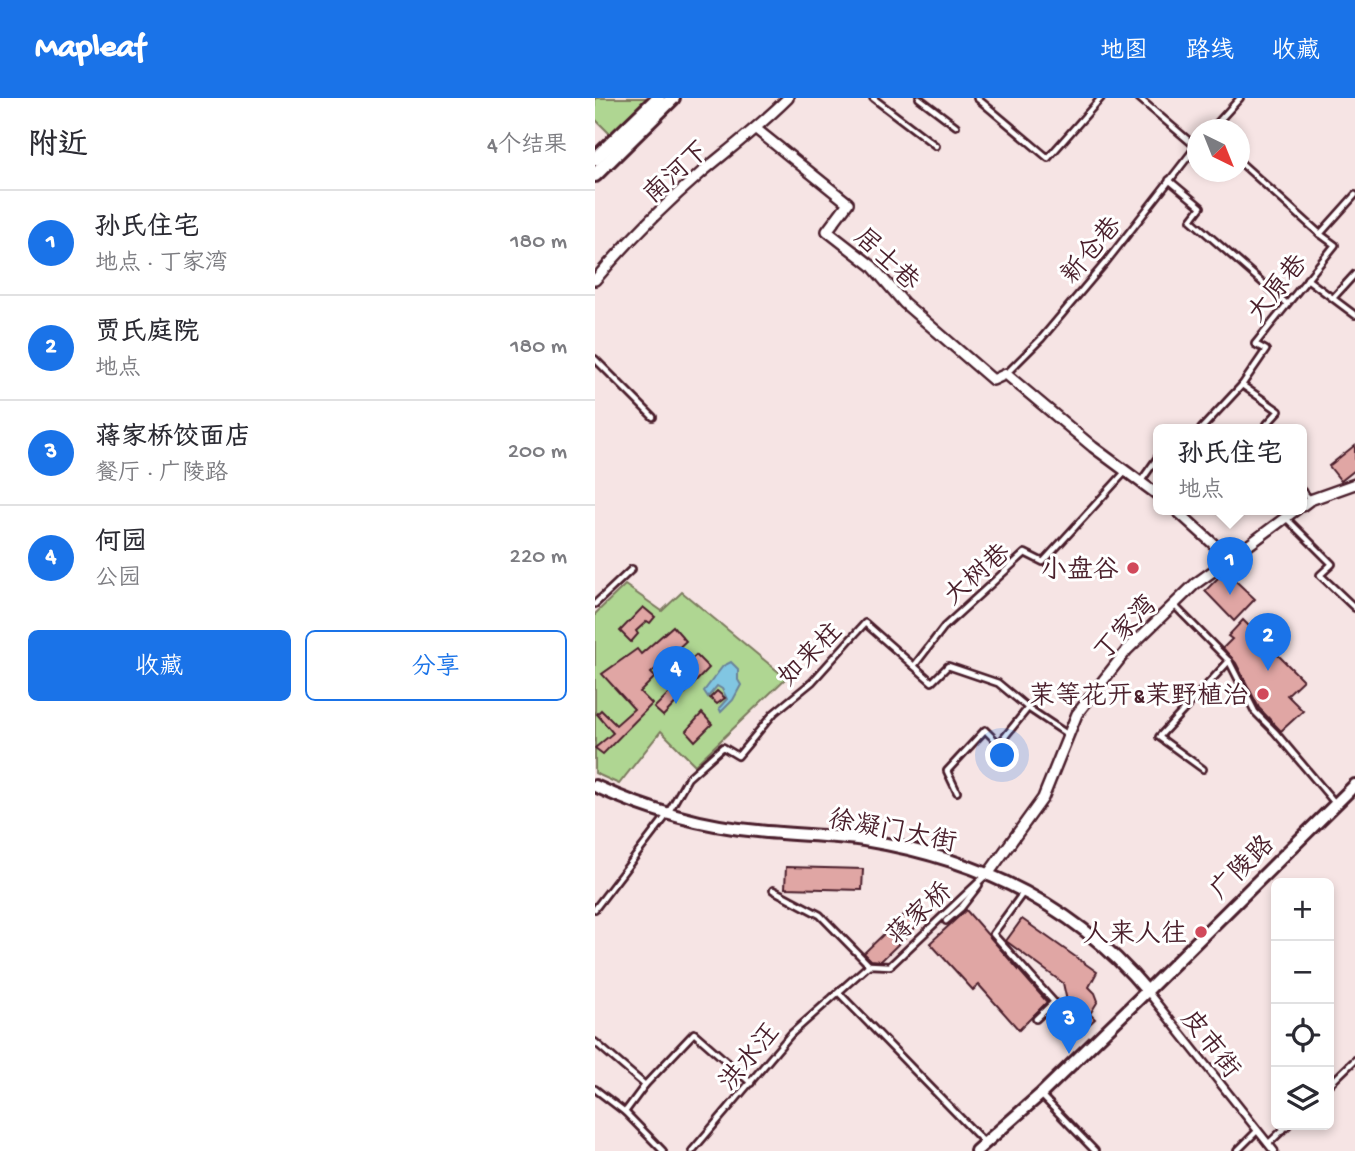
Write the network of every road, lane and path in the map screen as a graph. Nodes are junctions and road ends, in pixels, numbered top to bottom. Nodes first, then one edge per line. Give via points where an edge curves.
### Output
1 (658, 98) edge
2 (673, 98) edge
3 (788, 98) edge
4 (873, 98) edge
5 (919, 98) edge
6 (977, 98) edge
7 (1101, 98) edge
8 (1139, 98) edge
9 (1240, 98) edge
10 (1221, 119) edge
11 (956, 125) dead end
12 (756, 129) junction
13 (1187, 138) edge
14 (936, 146) dead end
15 (1187, 157) edge
16 (595, 159) edge
17 (1250, 171) edge
18 (595, 175) edge
19 (1169, 180) junction
20 (1355, 195) edge
21 (1320, 234) junction
22 (1355, 274) edge
23 (1307, 279) junction
24 (595, 280) edge
25 (1333, 298) junction
26 (1287, 304) junction
27 (1355, 315) edge
28 (595, 359) edge
29 (1006, 374) junction
30 (1243, 385) junction
31 (653, 417) dead end
32 (1206, 424) edge
33 (1267, 424) edge
34 (1153, 464) edge
35 (1126, 471) junction
36 (1141, 481) junction
37 (1355, 485) edge
38 (1153, 491) edge
39 (1307, 497) edge
40 (1310, 500) junction
41 (1307, 502) edge
42 (1182, 515) edge
43 (1289, 515) edge
44 (1285, 518) junction
45 (1230, 559) junction
46 (632, 569) dead end
47 (595, 604) edge
48 (1174, 604) junction
49 (1355, 608) edge
50 (1229, 661) junction
51 (914, 666) junction
52 (1028, 708) junction
53 (1068, 735) junction
54 (1203, 769) dead end
55 (1355, 785) edge
56 (595, 786) edge
57 (957, 792) dead end
58 (1336, 804) junction
59 (667, 815) junction
60 (988, 874) junction
61 (773, 890) dead end
62 (1024, 891) junction
63 (595, 909) edge
64 (946, 921) dead end
65 (869, 965) junction
66 (1147, 992) junction
67 (839, 993) junction
68 (1036, 1019) dead end
69 (595, 1042) edge
70 (1355, 1060) edge
71 (1334, 1080) edge
72 (751, 1083) junction
73 (645, 1085) junction
74 (595, 1089) edge
75 (1041, 1094) junction
76 (625, 1112) junction
77 (1282, 1130) edge
78 (1257, 1131) junction
79 (986, 1143) junction
80 (1267, 1144) junction
81 (663, 1151) edge
82 (692, 1151) edge
83 (976, 1151) edge
84 (1095, 1151) edge
85 (1237, 1151) edge
86 (1274, 1151) edge

1 - 16 main road
2 - 18 main road
3 - 12 street, 南河下
4 - 14 lane
5 - 11 lane
6 - 7 lane via 1048,158
8 - 13 lane
9 - 10 lane
12 - 24 street, 南河下 via 700,174
12 - 29 street, 居士巷 via 848,203 827,231 993,380
15 - 19 lane, 新仓巷
17 - 21 lane
19 - 26 lane via 1201,207 1191,220
19 - 29 lane, 新仓巷 via 1041,339
20 - 21 lane
21 - 23 lane, 大原巷 via 1335,245
22 - 25 lane
23 - 25 lane
23 - 26 lane, 大原巷
25 - 27 lane
26 - 30 lane, 大原巷 via 1255,344 1266,350
28 - 31 lane
29 - 35 street
30 - 32 lane, 大原巷
30 - 33 lane via 1279,411
34 - 36 lane
35 - 36 street
35 - 51 lane, 大树巷 via 1044,562 1025,553 944,627
36 - 38 street
37 - 40 street
39 - 40 lane
40 - 41 street
42 - 45 street
43 - 44 street, 丁家湾
44 - 45 street, 丁家湾
44 - 49 lane via 1332,564 1320,575
45 - 48 street, 丁家湾
46 - 47 lane
48 - 50 lane
48 - 53 street, 丁家湾 via 1127,650 1077,714
50 - 54 lane via 1159,737
50 - 58 lane via 1255,712
51 - 52 lane, 如来柱 via 932,682 947,666 998,683
51 - 59 lane, 如来柱 via 865,623 774,713 738,756 723,747 688,778
52 - 53 lane, 如来柱
52 - 57 lane via 999,744 985,730 947,771
53 - 60 street, 丁家湾 via 1043,798
55 - 58 street, 广陵路
56 - 59 street, 徐凝门大街
58 - 66 street, 广陵路
59 - 60 street, 徐凝门大街 via 754,831 863,840
59 - 63 lane
60 - 62 street, 徐凝门大街
60 - 64 lane
60 - 65 lane, 蒋家桥 via 890,966
61 - 65 lane via 820,915
62 - 66 street, 徐凝门大街 via 1087,931 1118,957
62 - 68 lane via 993,934 1054,1002
65 - 67 lane, 蒋家桥
66 - 75 street, 广陵路
66 - 78 street, 皮市街
67 - 72 lane, 洪水汪 via 791,1034
67 - 79 lane
69 - 73 lane
70 - 71 lane
72 - 73 lane via 694,1033
72 - 82 lane, 洪水汪
73 - 76 lane
74 - 76 lane
75 - 79 street, 广陵路
75 - 84 lane
76 - 81 lane
77 - 80 lane
78 - 80 street, 皮市街
78 - 85 lane
79 - 83 street, 广陵路
80 - 86 street, 皮市街

